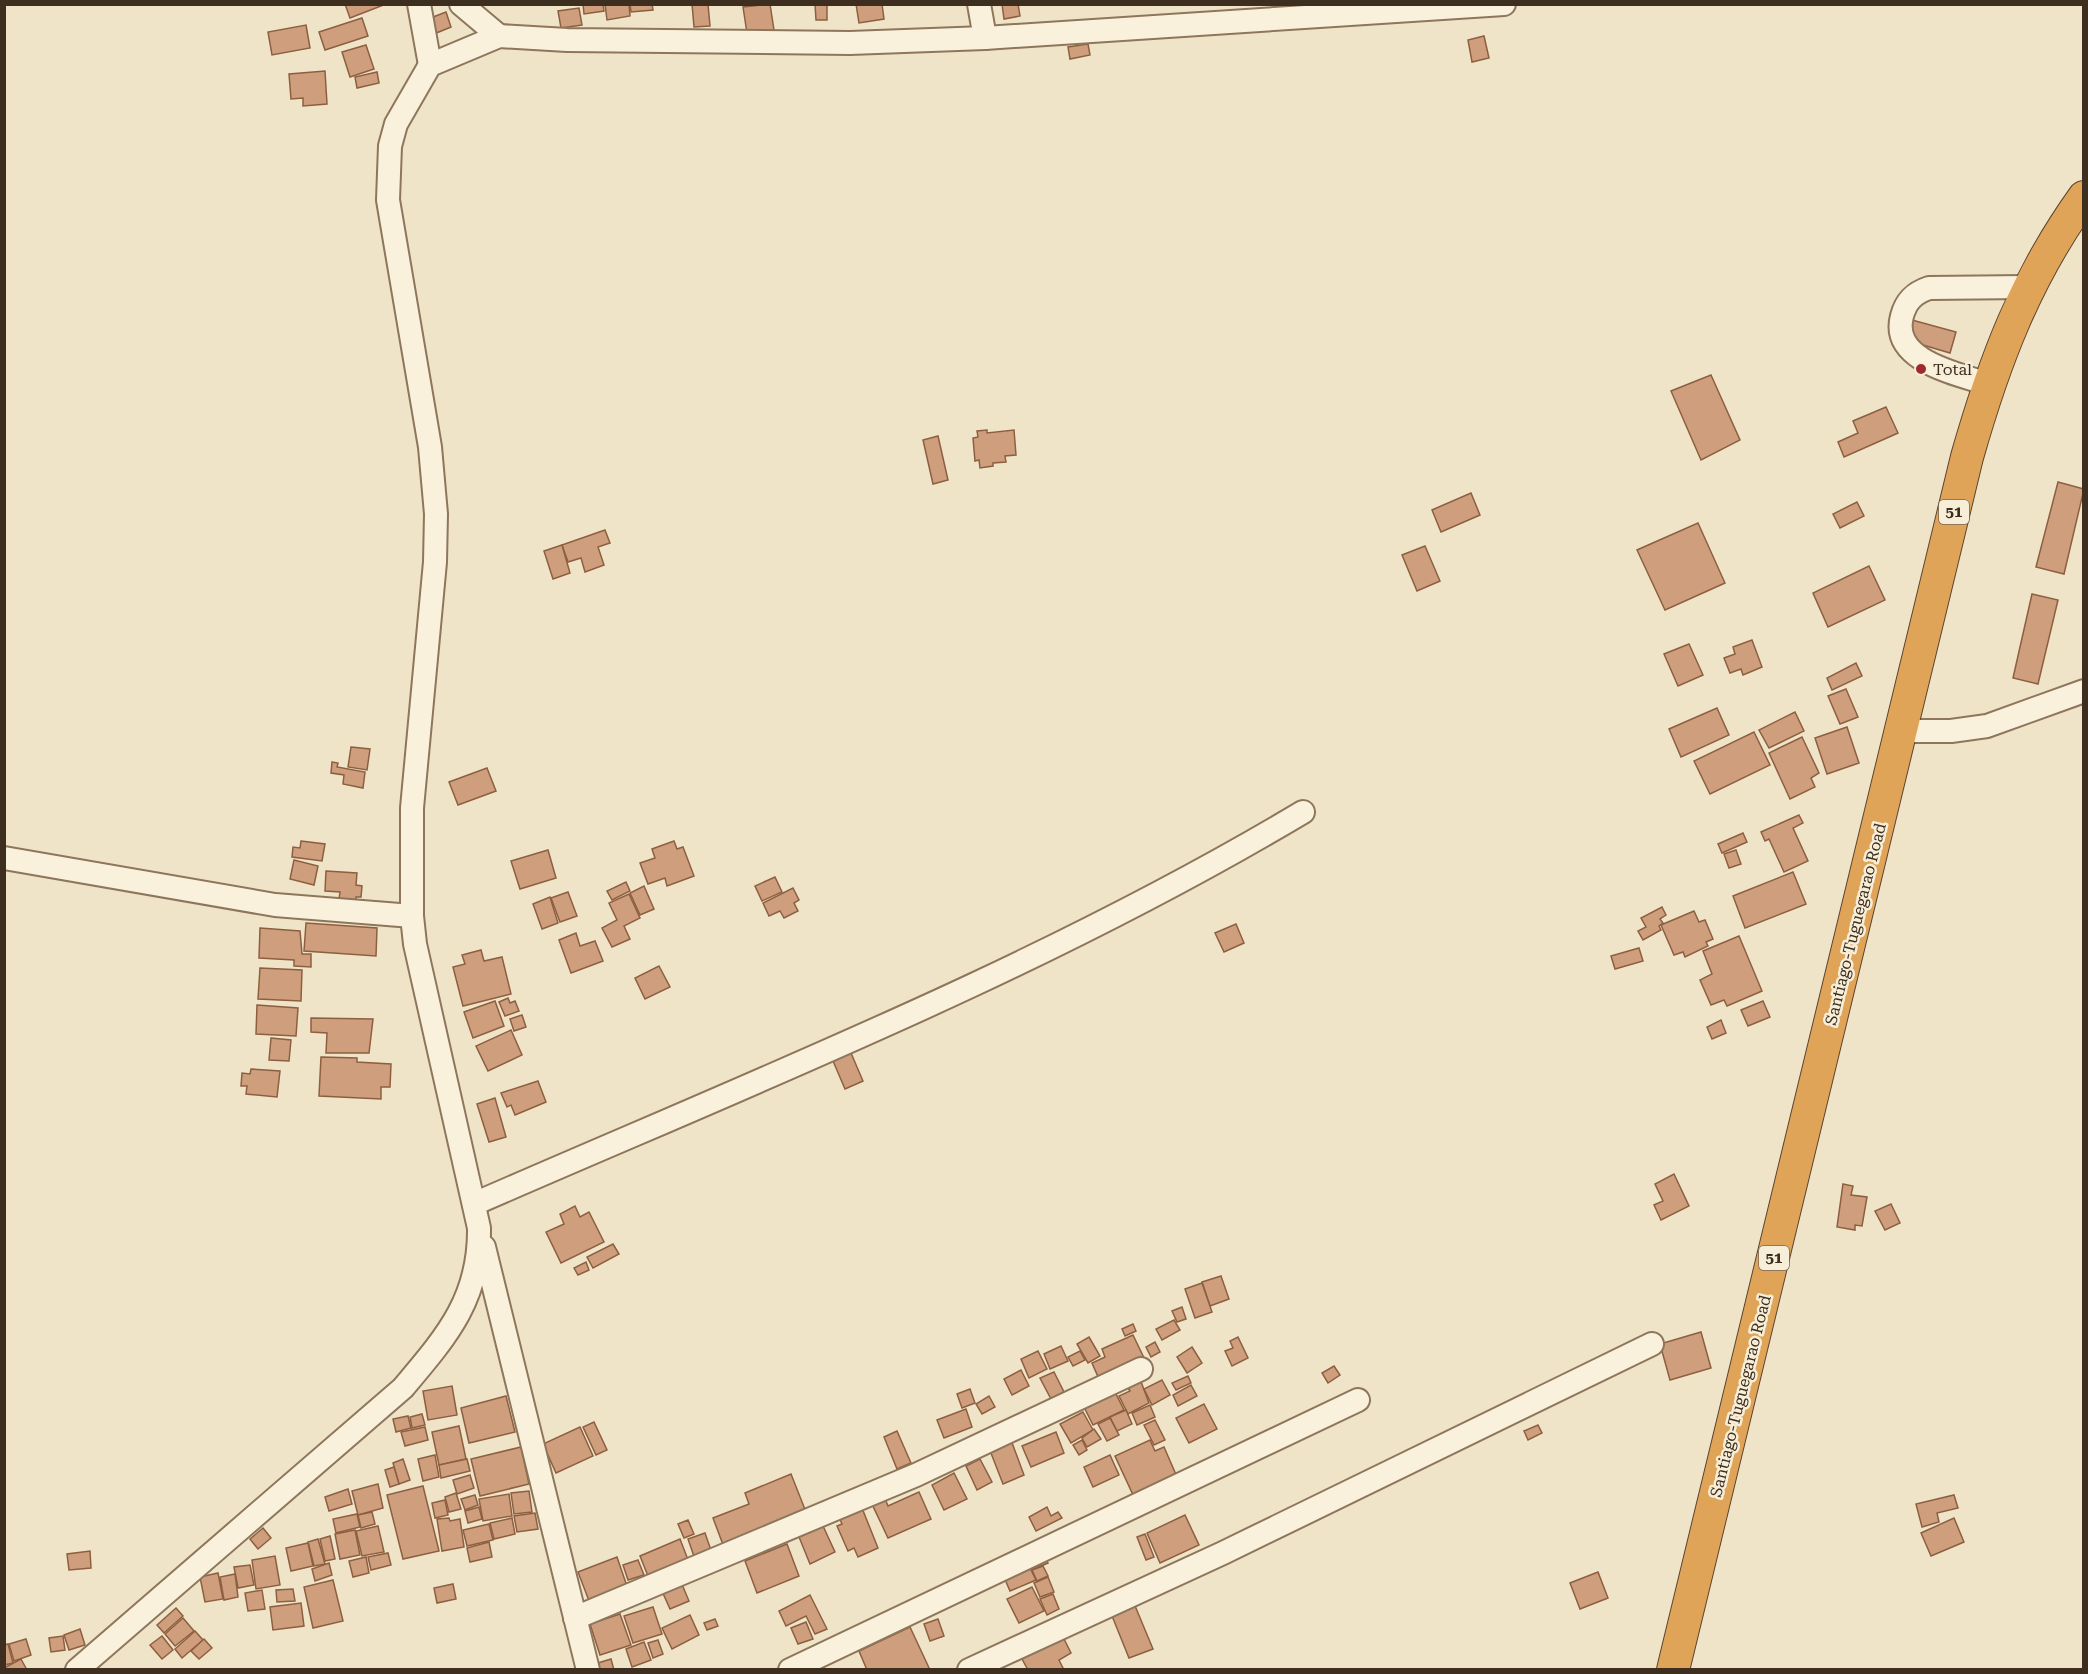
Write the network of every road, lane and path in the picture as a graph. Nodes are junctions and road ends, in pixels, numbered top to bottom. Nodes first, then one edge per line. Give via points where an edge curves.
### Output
1 (419, 4) edge
2 (462, 4) edge
3 (979, 4) edge
4 (1504, 4) edge
5 (499, 36) junction
6 (985, 38) junction
7 (430, 65) junction
8 (2084, 197) edge
9 (2027, 288) junction
10 (1988, 384) junction
11 (2084, 691) edge
12 (1902, 731) junction
13 (1302, 812) dead end
14 (4, 858) edge
15 (412, 916) junction
16 (474, 1204) junction
17 (479, 1228) junction
18 (1652, 1344) dead end
19 (1141, 1369) dead end
20 (1358, 1400) dead end
21 (575, 1618) junction
22 (76, 1670) edge
23 (588, 1670) edge
24 (790, 1670) edge
25 (969, 1670) edge
26 (1673, 1670) edge

1 - 7 street
2 - 5 street
3 - 6 street
4 - 6 street
5 - 6 street via 839,43
5 - 7 street
7 - 15 street via 396,124 388,173 388,200 430,447 436,514 412,808
8 - 9 highway, Santiago-Tuguegarao Road / 51 via 2056,235
9 - 10 highway, Santiago-Tuguegarao Road / 51
9 - 10 street via 1929,288 1916,293 1905,306 1901,322 1905,343 1918,356 1937,367
10 - 12 highway, Santiago-Tuguegarao Road / 51
11 - 12 street via 1987,726
12 - 26 highway, Santiago-Tuguegarao Road / 51
13 - 16 street via 1134,907 1000,973
14 - 15 street via 275,905
15 - 16 street
16 - 17 street
17 - 21 street
17 - 22 street via 477,1270 471,1289 437,1348 403,1388
18 - 25 street via 1234,1548
19 - 21 street via 890,1487
20 - 24 street
21 - 23 street

